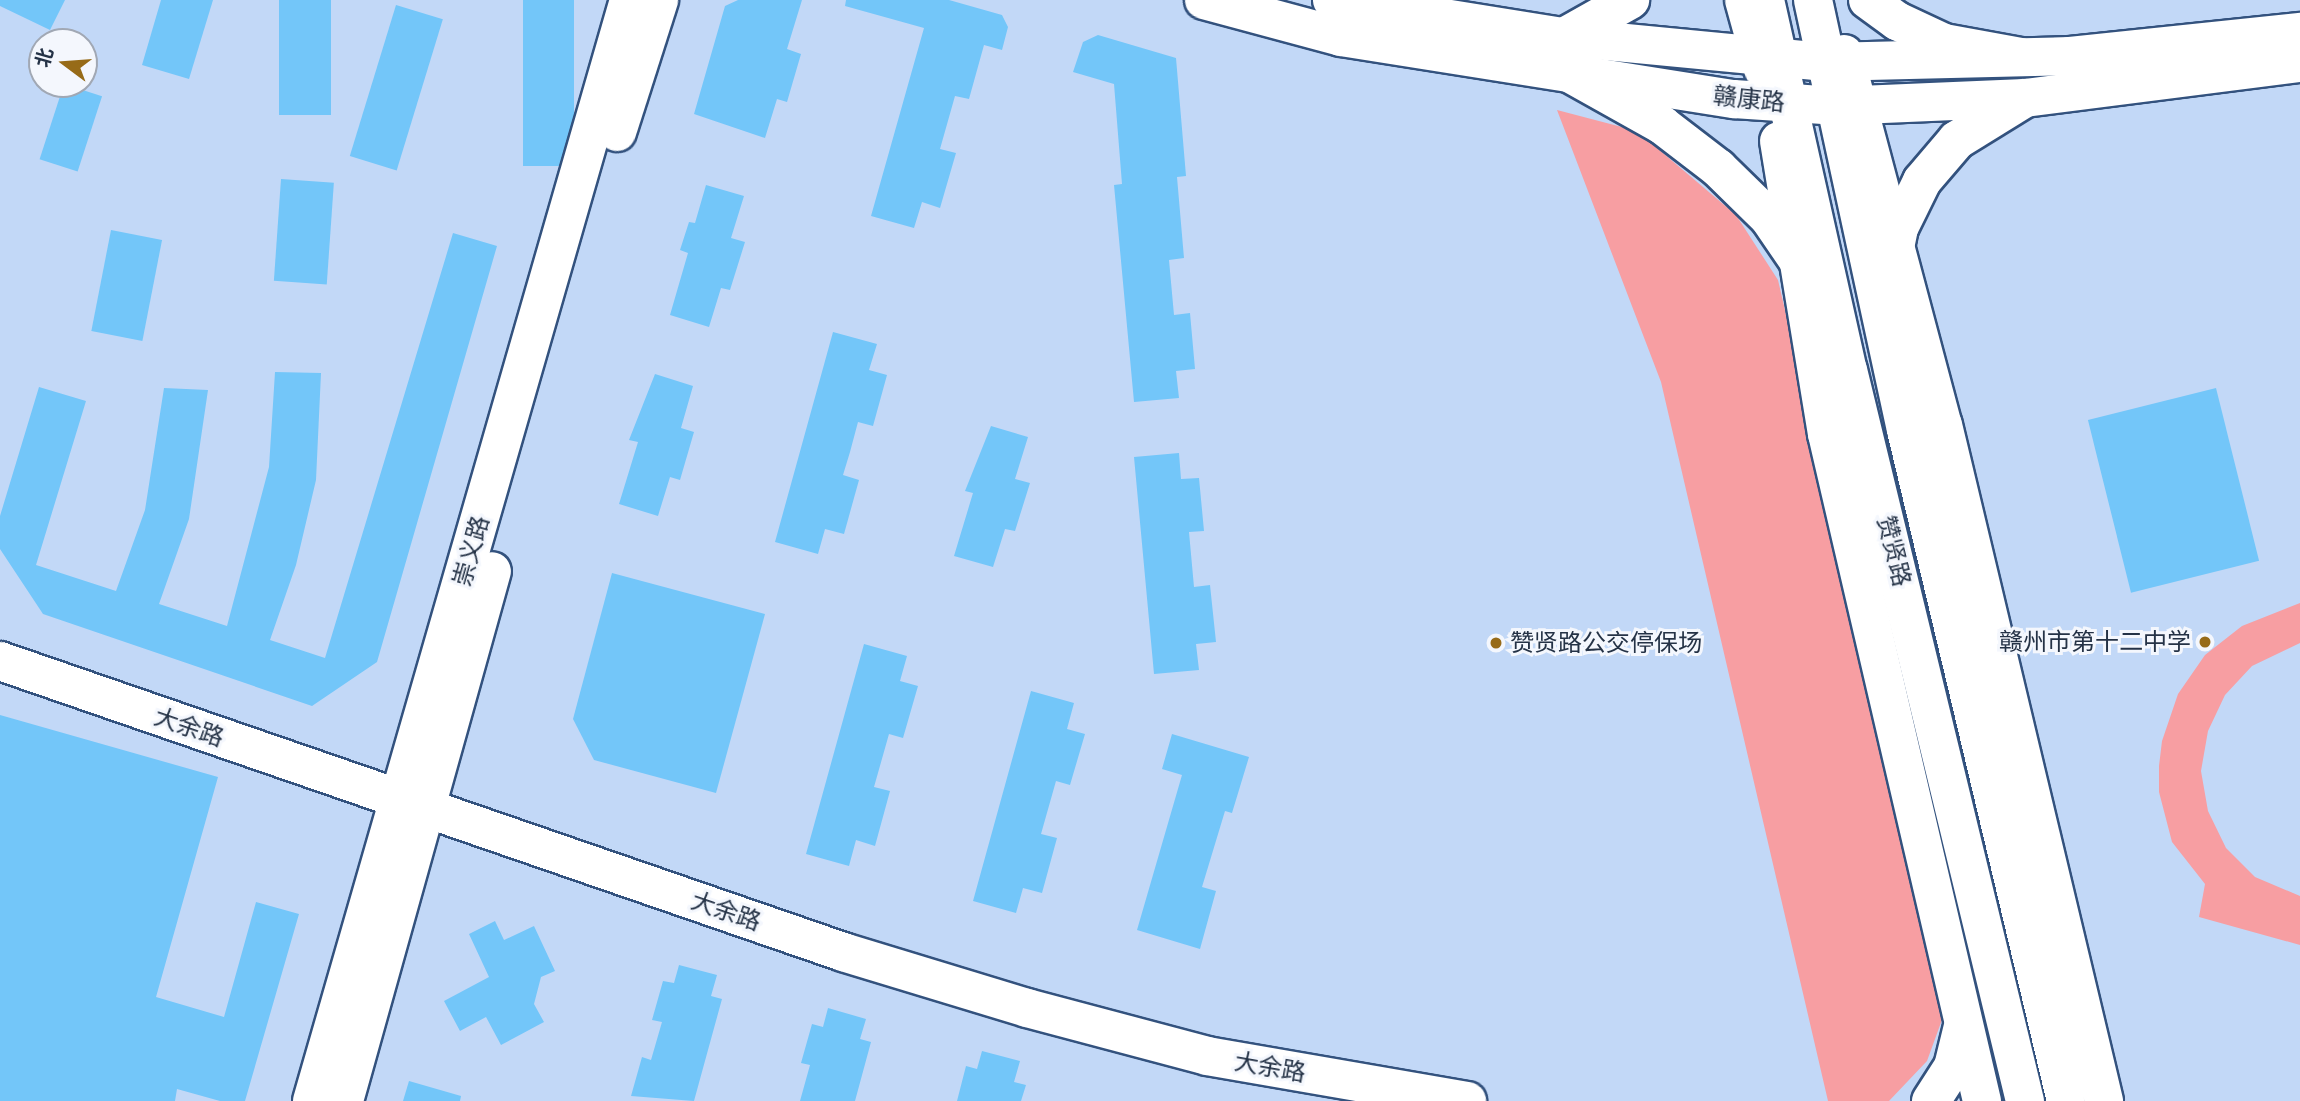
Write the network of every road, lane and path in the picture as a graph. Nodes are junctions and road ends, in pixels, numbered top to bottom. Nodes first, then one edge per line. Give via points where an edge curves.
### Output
1 (629, 0) edge
2 (659, 0) edge
3 (1204, 0) edge
4 (1332, 0) edge
5 (1630, 0) edge
6 (1744, 0) edge
7 (1765, 0) edge
8 (1813, 0) edge
9 (1832, 0) edge
10 (1868, 0) edge
11 (2300, 32) edge
12 (1567, 55) junction
13 (2021, 57) junction
14 (1769, 59) junction
15 (1836, 62) junction
16 (2300, 63) edge
17 (2025, 98) junction
18 (1779, 102) junction
19 (1846, 106) junction
20 (1893, 245) junction
21 (1801, 261) junction
22 (1887, 332) junction
23 (1848, 370) junction
24 (0, 661) edge
25 (413, 805) junction
26 (1972, 868) junction
27 (2018, 890) junction
28 (2074, 976) junction
29 (1962, 1011) junction
30 (312, 1101) edge
31 (344, 1101) edge
32 (1467, 1101) edge
33 (1931, 1101) edge
34 (1982, 1101) edge
35 (2025, 1101) edge
36 (2066, 1101) edge
37 (2104, 1101) edge

1 - 25 main road, 崇义路
2 - 25 main road, 崇义路
3 - 12 main road, 赣康路 via 1341,37
4 - 12 main road, 赣康路
5 - 12 main road
6 - 14 main road
7 - 14 main road, 赞贤路
8 - 15 main road, 赞贤路
9 - 15 main road
10 - 13 main road via 1897,21 1944,43
11 - 13 main road, 赣康路
12 - 14 main road, 赣康路
12 - 18 main road, 赣康路
12 - 21 main road via 1715,165 1769,218
13 - 15 main road, 赣康路
14 - 15 main road, 赣康路
14 - 18 main road, 赞贤路
15 - 19 main road, 赞贤路
16 - 17 main road, 赣康路
17 - 19 main road, 赣康路
17 - 20 main road via 1978,124 1938,160 1909,204
18 - 19 main road, 赣康路
18 - 21 main road
18 - 23 main road, 赞贤路
19 - 20 main road
19 - 22 main road, 赞贤路
20 - 22 main road via 1887,280
20 - 28 main road via 1943,425
21 - 23 main road via 1831,312
21 - 29 main road via 1827,434
22 - 27 main road, 赞贤路 via 1906,430
23 - 26 main road, 赞贤路
24 - 25 main road, 大余路
25 - 30 main road, 崇义路
25 - 31 main road, 崇义路
25 - 32 main road, 大余路 via 843,952 1027,1008 1207,1056
26 - 29 main road via 1960,933
26 - 35 main road, 赞贤路
27 - 28 main road
27 - 36 main road, 赞贤路
28 - 37 main road
29 - 33 main road via 1953,1067
29 - 34 main road

